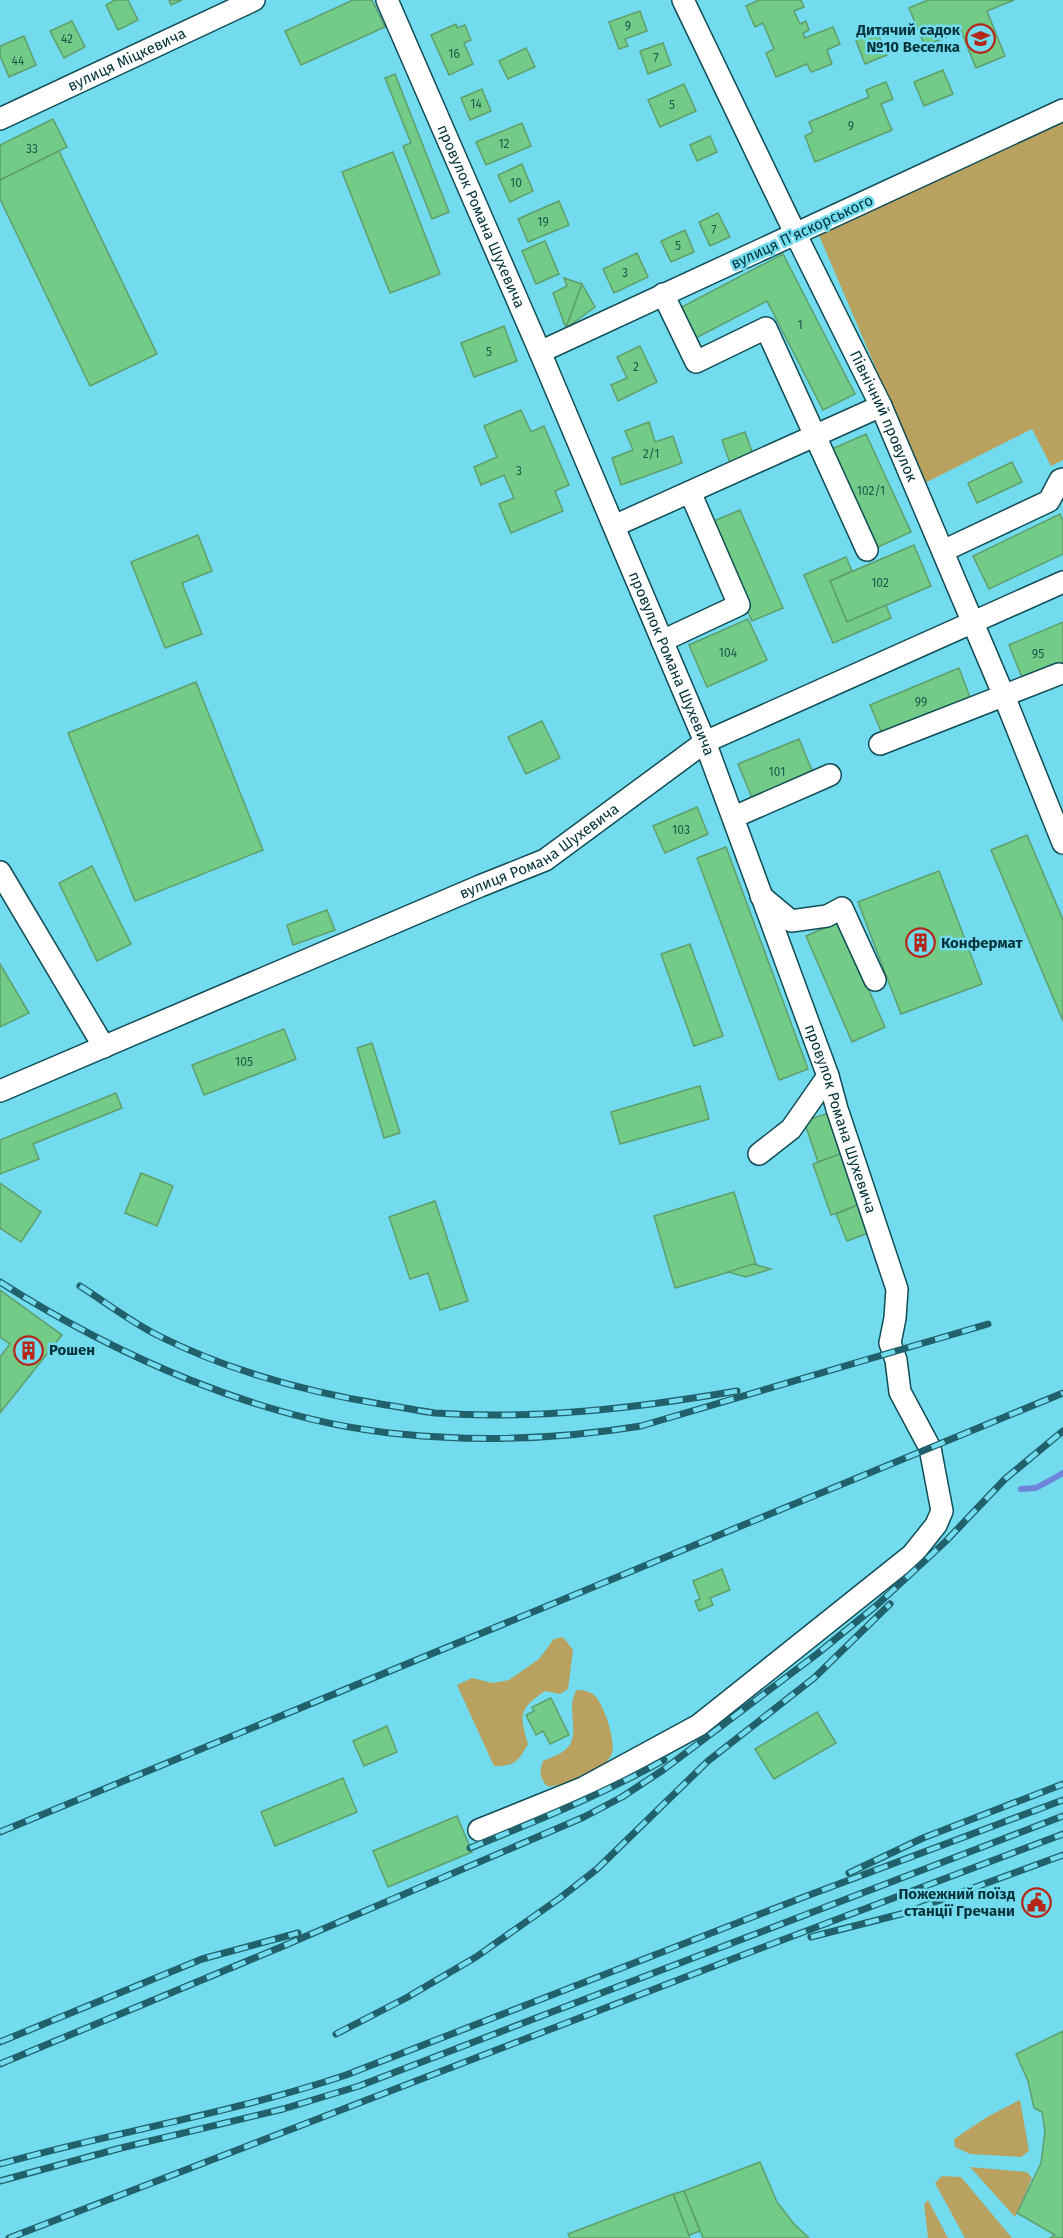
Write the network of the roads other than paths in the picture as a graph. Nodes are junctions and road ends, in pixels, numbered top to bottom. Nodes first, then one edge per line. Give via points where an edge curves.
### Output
1 (254, 0) edge
2 (387, 0) edge
3 (683, 0) edge
4 (1063, 110) edge
5 (0, 119) edge
6 (796, 235) junction
7 (663, 294) junction
8 (540, 352) junction
9 (881, 406) junction
10 (816, 435) junction
11 (1063, 479) edge
12 (690, 492) junction
13 (614, 526) junction
14 (867, 550) dead end
15 (943, 551) junction
16 (1063, 582) edge
17 (972, 623) junction
18 (662, 641) junction
19 (1059, 674) dead end
20 (1004, 696) junction
21 (705, 742) junction
22 (880, 744) dead end
23 (830, 775) dead end
24 (734, 817) junction
25 (1063, 843) edge
26 (0, 872) edge
27 (761, 895) junction
28 (875, 980) dead end
29 (104, 1047) junction
30 (828, 1076) junction
31 (0, 1091) edge
32 (759, 1154) dead end
33 (479, 1830) dead end

1 - 5 street, вулиця Міцкевича
2 - 8 street, провулок Романа Шухевича
3 - 6 street, Північний провулок
4 - 6 street, вулиця Пʼяскорського
6 - 7 street, вулиця Пʼяскорського
6 - 9 street, Північний провулок
7 - 8 street, вулиця Пʼяскорського
7 - 10 street via 696,362 766,328
8 - 13 street, провулок Романа Шухевича
9 - 10 street
9 - 15 street, Північний провулок
10 - 12 street
10 - 14 street
11 - 15 street via 1049,501
12 - 13 street
12 - 18 street via 739,605
13 - 18 street, провулок Романа Шухевича
15 - 17 street, Північний провулок
16 - 17 street, вулиця Романа Шухевича
17 - 20 street, Північний провулок
17 - 21 street, вулиця Романа Шухевича
18 - 21 street, провулок Романа Шухевича
19 - 20 street
20 - 22 street
20 - 25 street, Північний провулок
21 - 24 street, провулок Романа Шухевича
21 - 29 street, вулиця Романа Шухевича via 545,860
23 - 24 street
24 - 27 street, провулок Романа Шухевича
26 - 29 street
27 - 28 street via 791,921 827,915 842,908
27 - 30 street, провулок Романа Шухевича
29 - 31 street, вулиця Романа Шухевича
30 - 32 street via 791,1129
30 - 33 street, провулок Романа Шухевича via 897,1289 890,1343 900,1392 930,1448 942,1511 936,1525 912,1555 699,1725 583,1788

